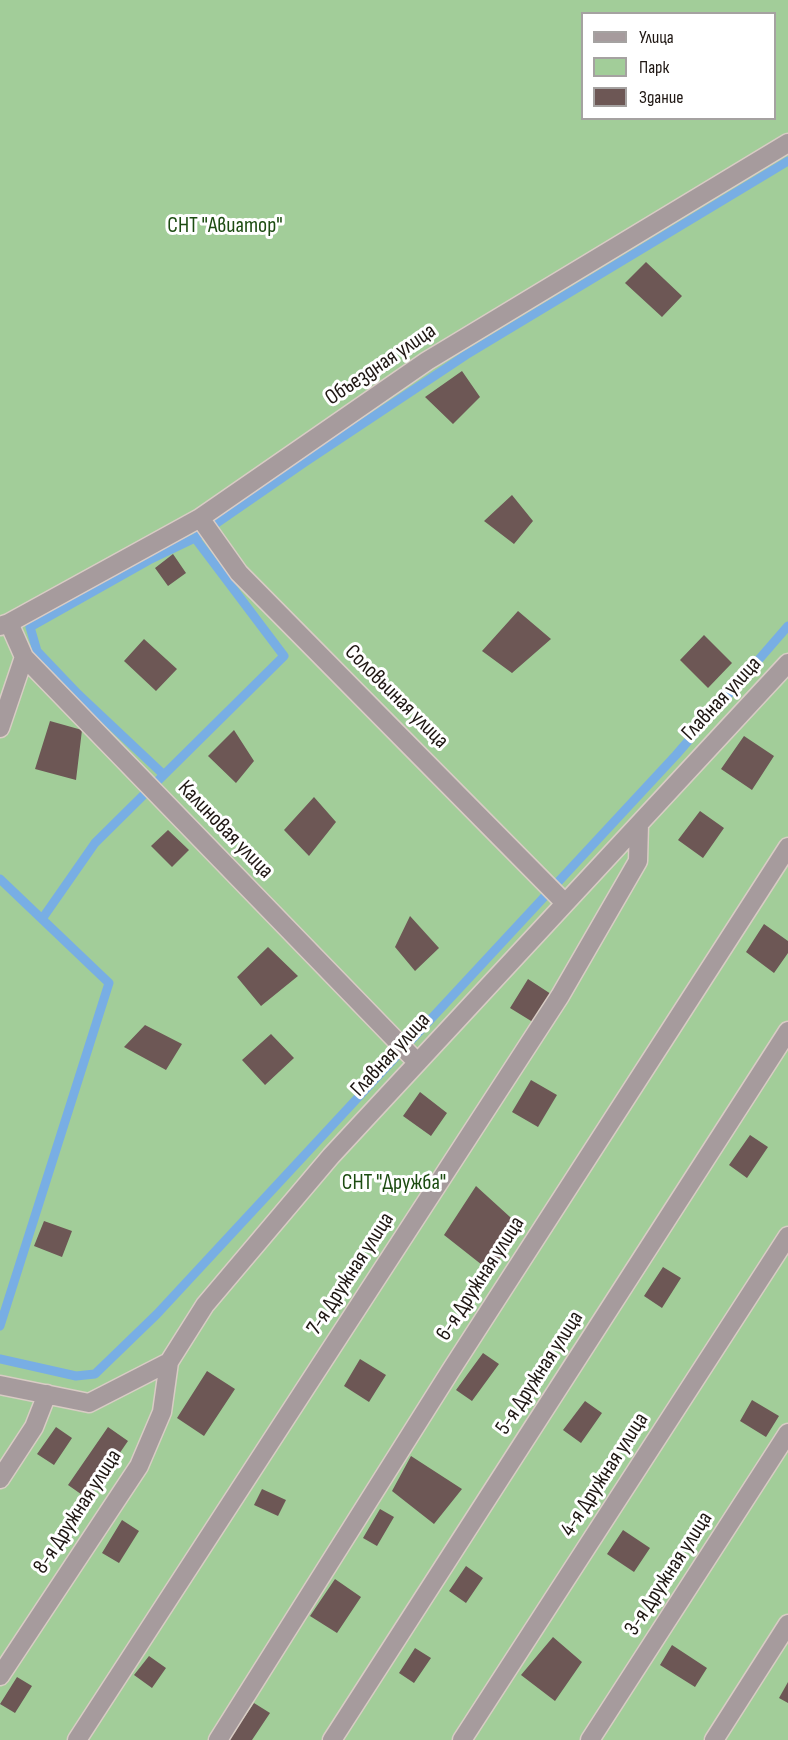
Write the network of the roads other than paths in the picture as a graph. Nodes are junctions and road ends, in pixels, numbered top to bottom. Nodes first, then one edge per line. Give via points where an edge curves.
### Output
1 (788, 143) edge
2 (200, 518) junction
3 (5, 625) edge
4 (24, 657) junction
5 (788, 663) edge
6 (0, 728) edge
7 (639, 824) junction
8 (788, 847) edge
9 (565, 903) junction
10 (788, 1031) edge
11 (417, 1062) junction
12 (788, 1236) edge
13 (168, 1362) junction
14 (0, 1385) edge
15 (47, 1394) junction
16 (788, 1433) edge
17 (0, 1479) edge
18 (788, 1624) edge
19 (0, 1676) edge
20 (77, 1740) edge
21 (218, 1740) edge
22 (332, 1740) edge
23 (462, 1740) edge
24 (590, 1740) edge
25 (714, 1740) edge

1 - 2 lane, Объездная улица via 427,361
2 - 3 lane, Объездная улица
2 - 9 lane, Соловьиная улица via 239,573
3 - 4 lane, Калиновая улица
4 - 6 lane
4 - 11 lane, Калиновая улица
5 - 7 lane, Главная улица
7 - 9 lane, Главная улица
7 - 20 lane, 7-я Дружная улица via 638,861 560,996
8 - 21 lane, 6-я Дружная улица
9 - 11 lane, Главная улица
10 - 22 lane, 5-я Дружная улица
11 - 13 lane, Главная улица via 331,1156 205,1305
12 - 23 lane, 4-я Дружная улица
13 - 15 lane, Главная улица via 89,1403
13 - 19 lane, 8-я Дружная улица via 162,1412 139,1466
14 - 15 lane, Главная улица
15 - 17 lane via 34,1427
16 - 24 lane, 3-я Дружная улица
18 - 25 lane

